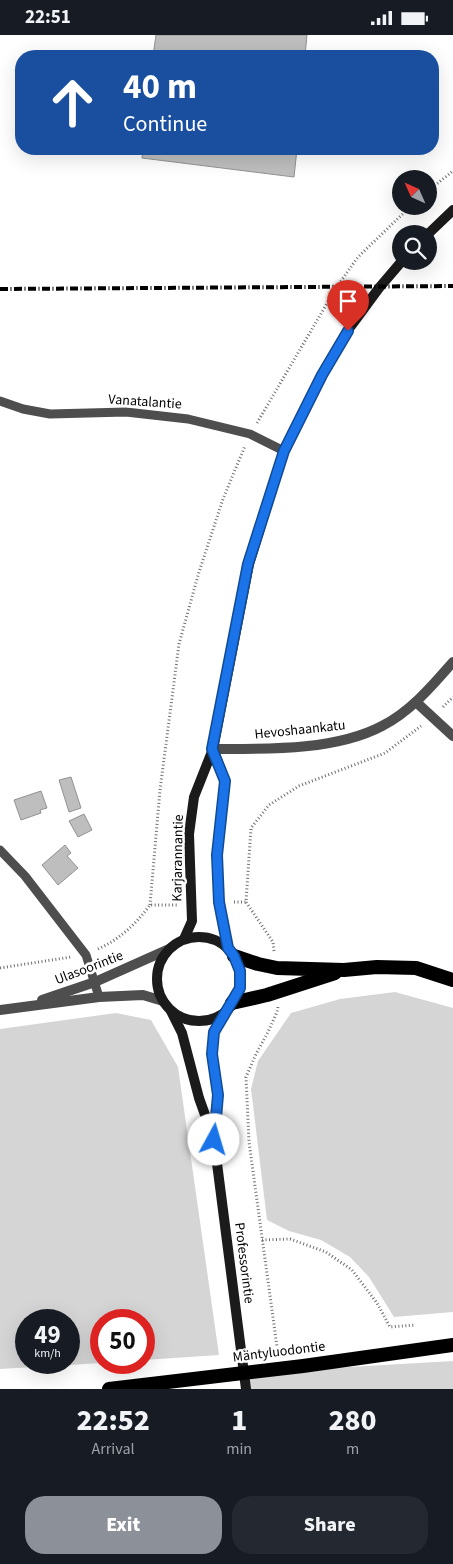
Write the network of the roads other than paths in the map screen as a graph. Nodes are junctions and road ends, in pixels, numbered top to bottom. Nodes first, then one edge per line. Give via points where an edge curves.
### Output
1 (453, 210) edge
2 (437, 225) edge
3 (394, 270) edge
4 (0, 401) edge
5 (284, 451) junction
6 (453, 662) edge
7 (416, 702) junction
8 (453, 736) edge
9 (212, 749) junction
10 (0, 850) edge
11 (184, 939) junction
12 (169, 949) junction
13 (231, 952) junction
14 (344, 970) junction
15 (453, 980) edge
16 (95, 982) junction
17 (99, 997) junction
18 (163, 1001) junction
19 (229, 1007) junction
20 (17, 1008) junction
21 (0, 1011) edge
22 (171, 1011) junction
23 (214, 1140) junction
24 (453, 1345) edge
25 (109, 1389) edge
26 (246, 1389) edge

1 - 2 main road
3 - 5 main road, Karjarannantie via 348,331
4 - 5 lane, Vanatalantie via 50,413 126,412 188,419 250,434
5 - 9 main road, Karjarannantie via 248,564
6 - 7 street, Hevoshaankatu
7 - 8 street
7 - 9 street, Hevoshaankatu via 383,726 355,737 266,749
9 - 11 main road, Karjarannantie via 194,797 189,834 192,921
9 - 13 main road via 225,781 217,855 219,902
10 - 16 lane via 86,955
11 - 12 main road
11 - 13 main road via 213,939
12 - 16 street, Ulasoorintie
12 - 18 main road via 158,969 157,984
13 - 14 highway via 277,968
13 - 19 main road via 240,971 240,988
14 - 15 highway via 416,968
14 - 19 highway
16 - 17 lane
16 - 20 street, Ulasoorintie
17 - 18 street, Ulasoorintie via 143,995
17 - 20 street, Ulasoorintie
18 - 22 main road
19 - 22 main road via 210,1020 199,1021
19 - 23 main road, Professorintie via 214,1032 218,1095
20 - 21 street, Ulasoorintie
22 - 23 main road, Professorintie via 182,1033
23 - 26 main road, Professorintie
24 - 25 highway, Mäntyluodontie

